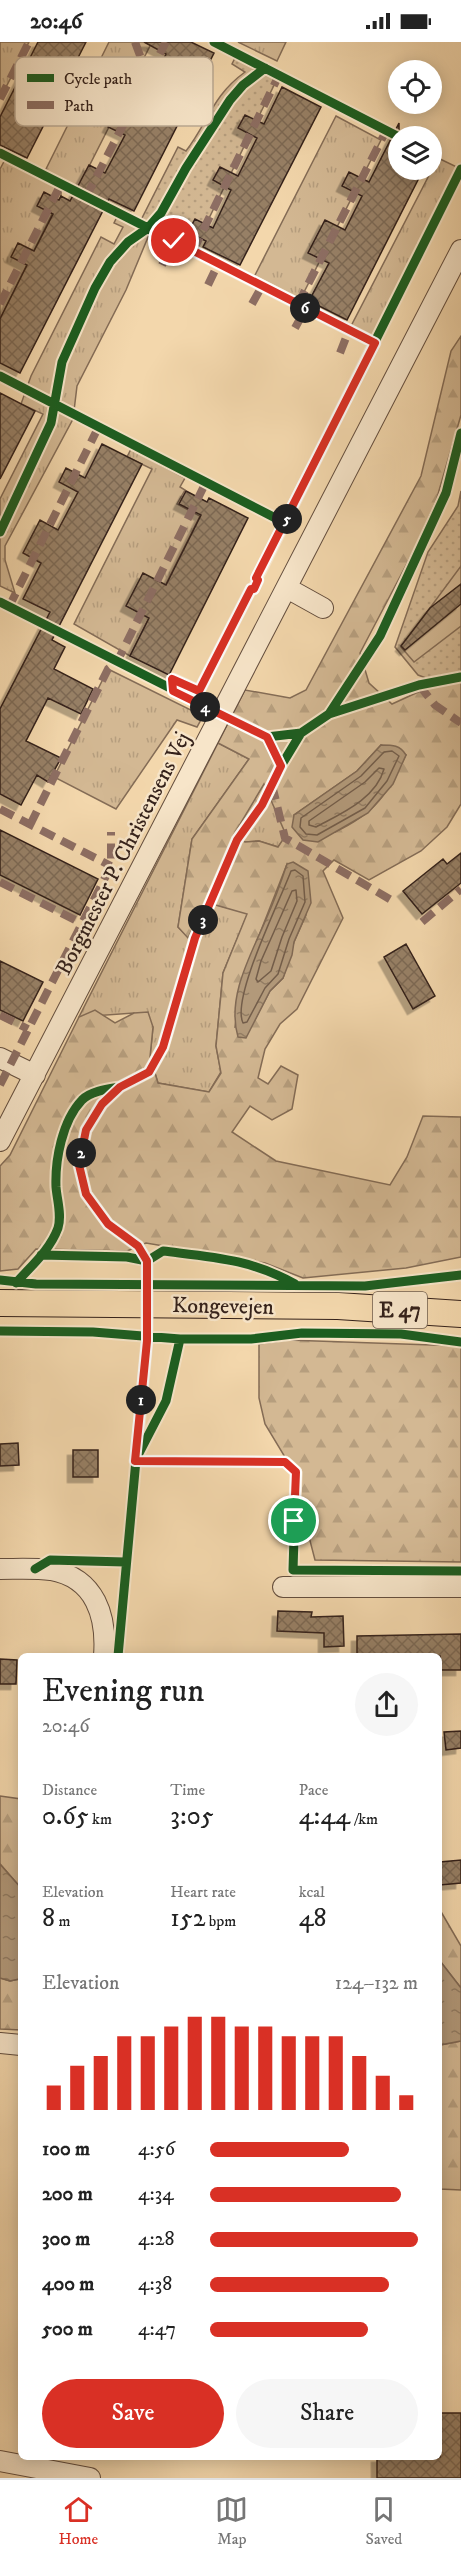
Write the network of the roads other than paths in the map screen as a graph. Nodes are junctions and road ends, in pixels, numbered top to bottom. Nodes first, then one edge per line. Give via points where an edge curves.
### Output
1 (458, 262) edge
2 (286, 588) junction
3 (323, 608) dead end
4 (0, 1058) edge
5 (35, 1075) junction
6 (0, 1141) edge
7 (461, 1297) edge
8 (0, 1303) edge
9 (338, 1306) junction
10 (461, 1314) edge
11 (461, 1328) edge
12 (0, 1569) edge
13 (283, 1587) dead end
14 (461, 1587) edge
15 (104, 1653) edge
16 (0, 2043) edge
17 (18, 2045) edge
18 (0, 2462) edge
19 (90, 2478) edge

1 - 2 street, Borgmester P. Christensens Vej
2 - 3 street
2 - 5 street, Borgmester P. Christensens Vej
4 - 5 street
5 - 6 street, Borgmester P. Christensens Vej
7 - 9 main road, Kongevejen / E 47
8 - 9 main road, Kongevejen / E 47
9 - 10 main road, Kongevejen / E 47
9 - 11 main road
12 - 15 street via 52,1570 83,1586 102,1614 106,1631
13 - 14 street
16 - 17 street
18 - 19 street

